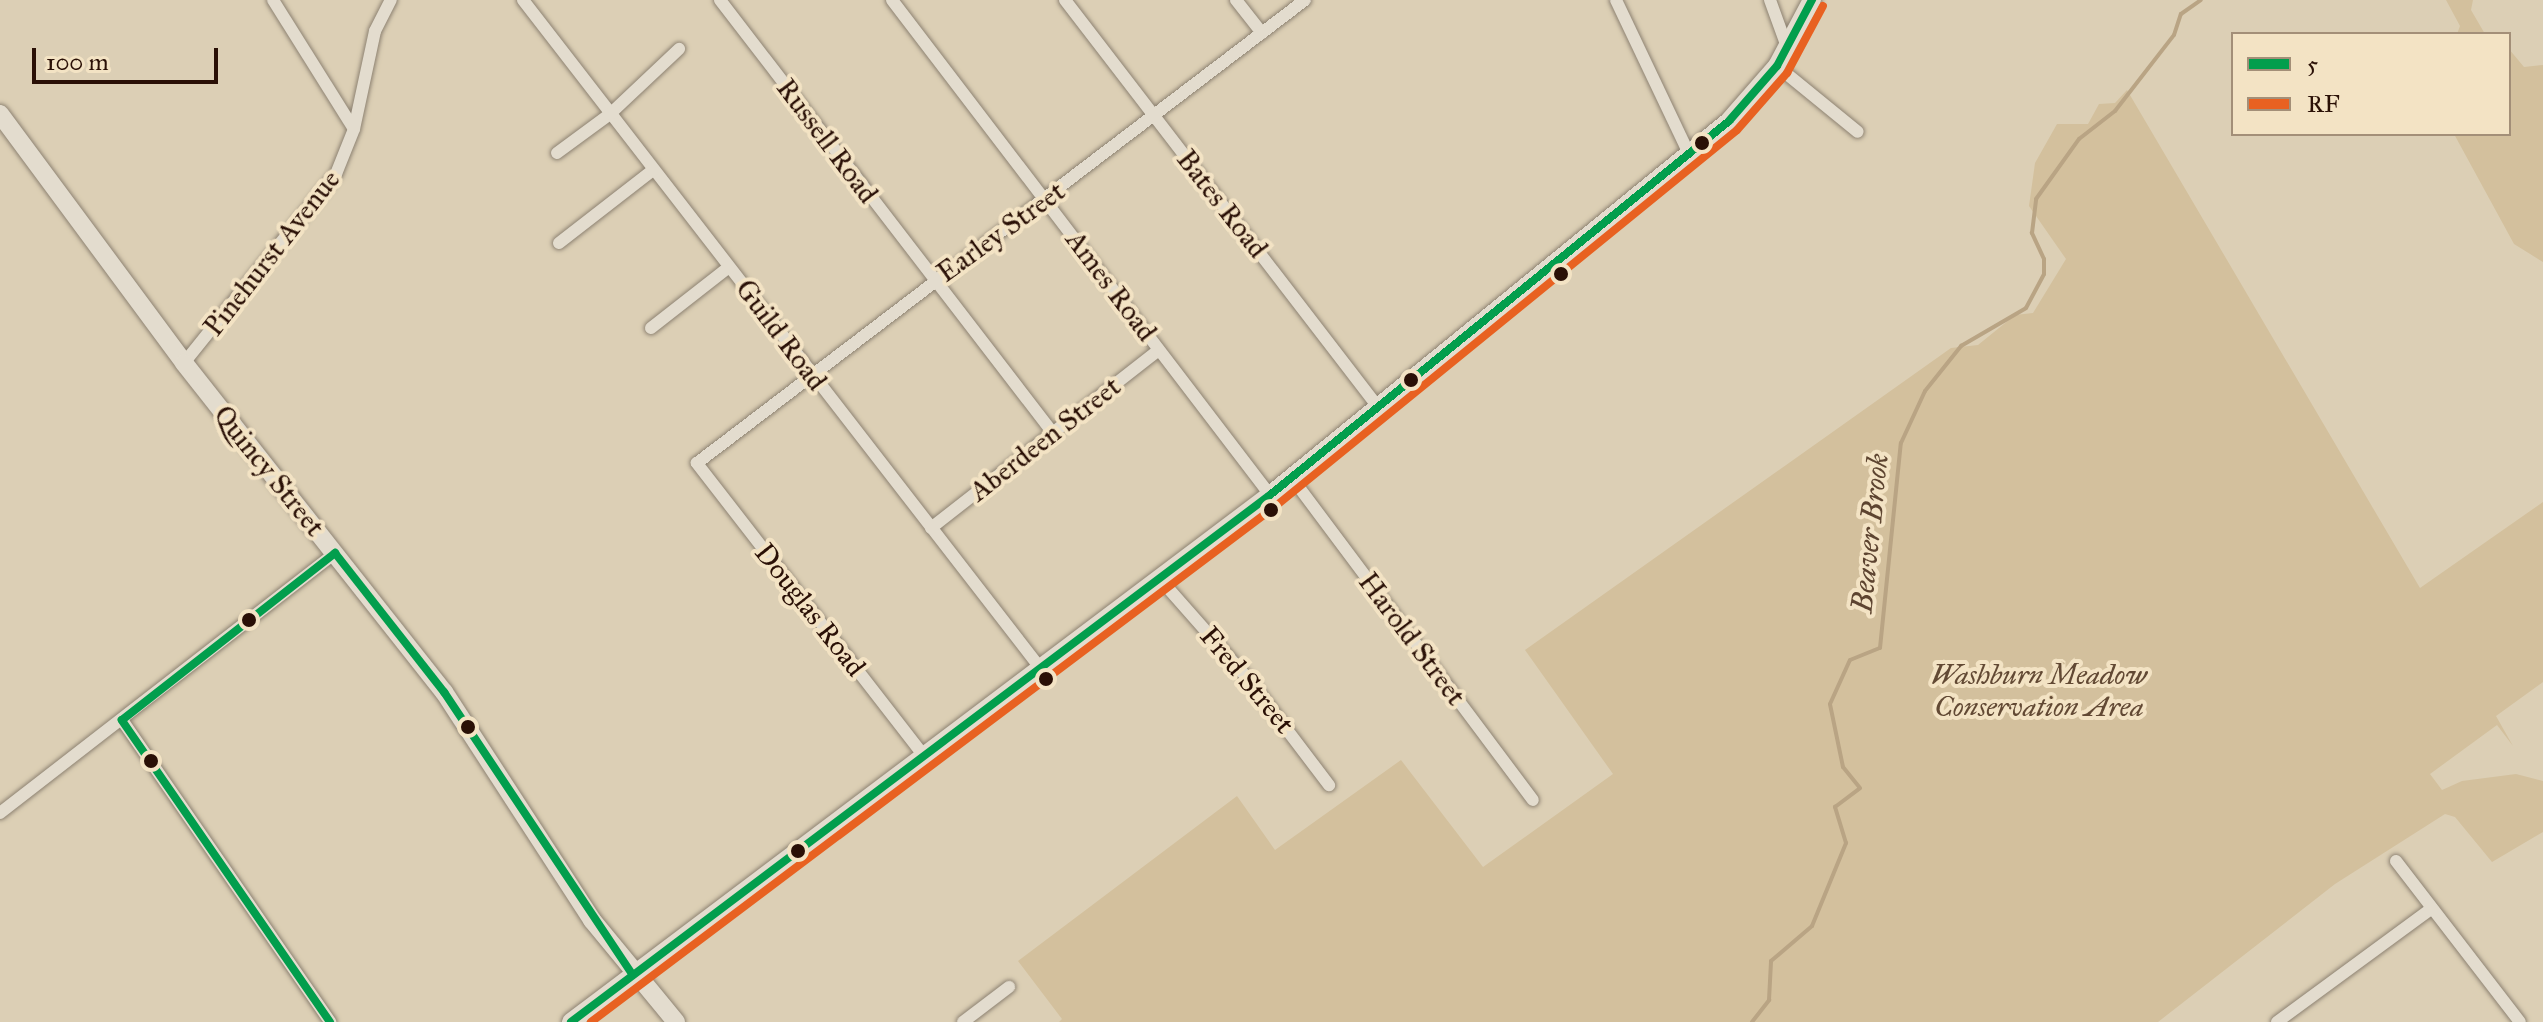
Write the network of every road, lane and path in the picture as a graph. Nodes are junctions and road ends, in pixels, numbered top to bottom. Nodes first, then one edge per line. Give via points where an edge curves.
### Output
1 (273, 0) edge
2 (391, 0) edge
3 (523, 0) edge
4 (720, 0) edge
5 (892, 0) edge
6 (1065, 0) edge
7 (1236, 0) edge
8 (1305, 0) edge
9 (1616, 0) edge
10 (1770, 0) edge
11 (1812, 0) edge
12 (1262, 33) junction
13 (1787, 47) junction
14 (679, 49) dead end
15 (1777, 66) junction
16 (0, 114) edge
17 (610, 114) junction
18 (1154, 116) junction
19 (354, 129) junction
20 (1858, 132) dead end
21 (557, 153) dead end
22 (1689, 154) junction
23 (653, 170) junction
24 (1046, 199) junction
25 (559, 243) dead end
26 (729, 267) junction
27 (934, 281) junction
28 (651, 328) dead end
29 (1159, 350) junction
30 (184, 363) junction
31 (811, 374) junction
32 (1378, 407) junction
33 (1053, 433) junction
34 (697, 463) joint
35 (1292, 478) junction
36 (1270, 495) junction
37 (931, 528) junction
38 (335, 553) junction
39 (1160, 579) junction
40 (1041, 669) junction
41 (122, 720) junction
42 (924, 756) junction
43 (1329, 785) dead end
44 (1533, 800) dead end
45 (0, 813) edge
46 (2396, 861) dead end
47 (2432, 908) junction
48 (633, 975) junction
49 (1009, 987) dead end
50 (2516, 1021) edge
51 (330, 1022) edge
52 (571, 1022) edge
53 (676, 1022) edge
54 (963, 1022) edge
55 (2277, 1022) edge

1 - 19 street
2 - 19 street, Pinehurst Avenue via 375,31
3 - 17 street, Guild Road
4 - 27 street, Russell Road
5 - 24 street, Ames Road
6 - 18 street, Bates Road
7 - 12 street
8 - 12 street, Earley Street
9 - 22 street
10 - 13 street
11 - 13 main road
12 - 18 street, Earley Street
13 - 15 main road
14 - 17 street
15 - 20 street
15 - 22 main road via 1729,121
16 - 30 main road, Quincy Street
17 - 21 street
17 - 23 street, Guild Road
18 - 24 street, Earley Street
18 - 32 street, Bates Road
19 - 30 street, Pinehurst Avenue via 320,198
22 - 32 main road
23 - 25 street
23 - 26 street, Guild Road
24 - 27 street, Earley Street
24 - 29 street, Ames Road
26 - 28 street
26 - 31 street, Guild Road
27 - 31 street, Earley Street
27 - 33 street, Russell Road
29 - 33 street, Aberdeen Street
29 - 36 street, Ames Road
30 - 38 main road, Quincy Street
31 - 34 street, Earley Street
31 - 37 street, Guild Road
32 - 35 main road
33 - 37 street, Aberdeen Street
34 - 42 street, Douglas Road
35 - 36 main road
35 - 44 street, Harold Street
36 - 39 main road
37 - 40 street, Guild Road
38 - 41 street
38 - 48 main road, Quincy Street via 444,692
39 - 40 main road
39 - 43 street, Fred Street via 1250,681
40 - 42 main road
41 - 45 street
41 - 51 street
42 - 48 main road
46 - 47 street
47 - 50 street
47 - 55 street
48 - 52 main road
48 - 53 main road, Quincy Street
49 - 54 street

